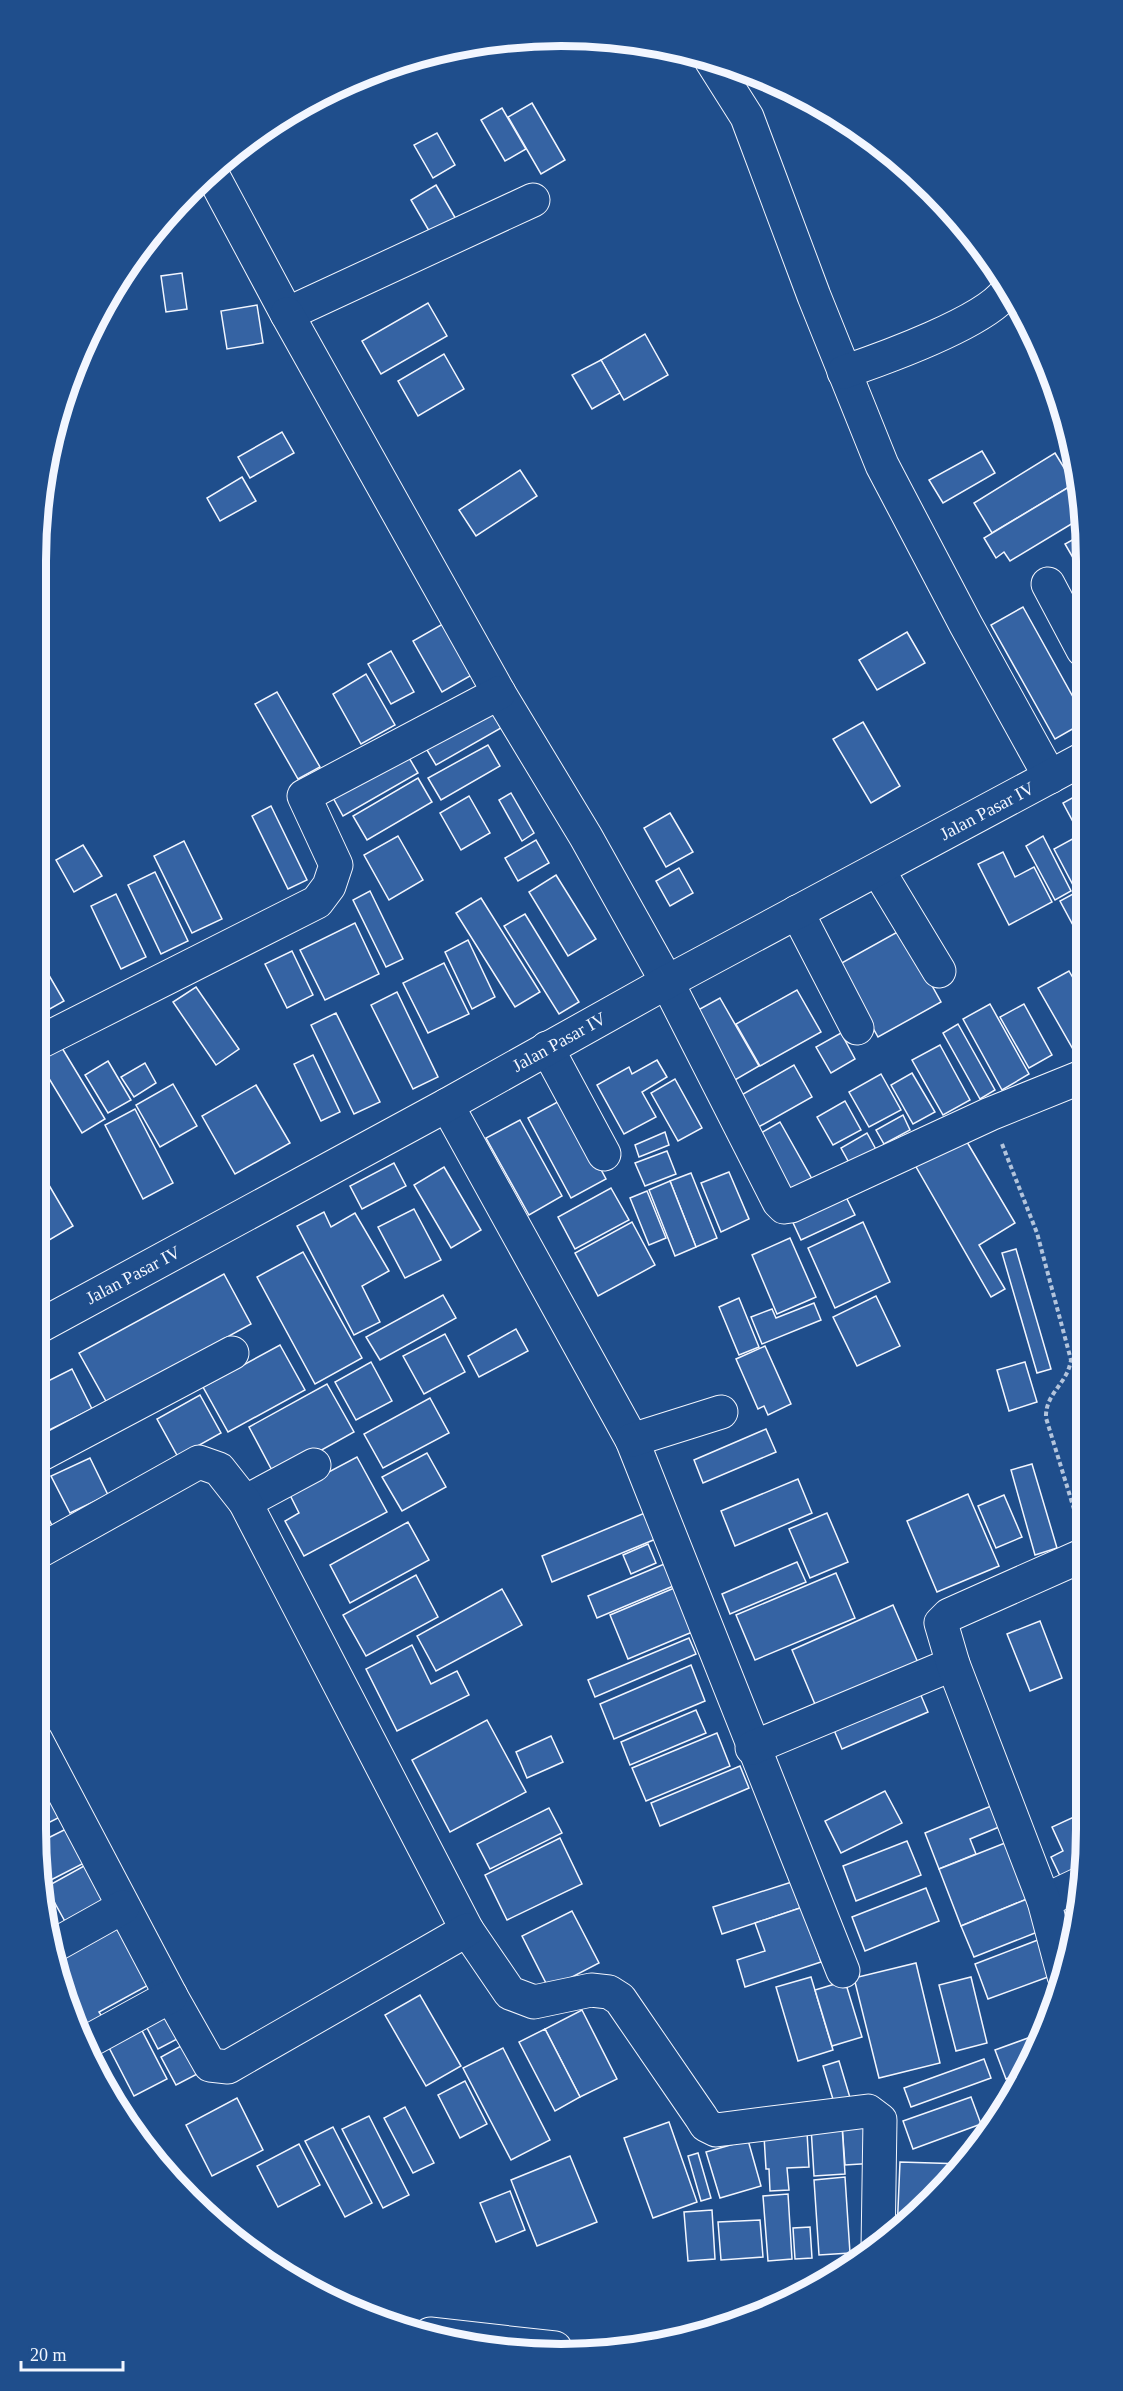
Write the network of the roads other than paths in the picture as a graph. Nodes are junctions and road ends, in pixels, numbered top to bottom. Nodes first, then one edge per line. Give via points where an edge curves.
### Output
1 (718, 71) edge
2 (215, 180) edge
3 (533, 200) dead end
4 (1003, 296) edge
5 (287, 314) junction
6 (844, 372) junction
7 (1048, 584) dead end
8 (1076, 637) edge
9 (499, 693) junction
10 (1076, 763) edge
11 (1050, 777) junction
12 (878, 870) junction
13 (797, 912) junction
14 (939, 970) dead end
15 (667, 982) junction
16 (857, 1028) dead end
17 (46, 1039) edge
18 (546, 1048) junction
19 (1076, 1079) edge
20 (447, 1105) junction
21 (604, 1154) dead end
22 (46, 1323) edge
23 (232, 1353) dead end
24 (721, 1412) dead end
25 (632, 1440) junction
26 (46, 1452) edge
27 (314, 1465) dead end
28 (245, 1502) junction
29 (1076, 1544) edge
30 (46, 1547) edge
31 (953, 1664) junction
32 (752, 1748) junction
33 (46, 1759) edge
34 (1073, 1887) edge
35 (1044, 1900) junction
36 (123, 1906) junction
37 (467, 1929) junction
38 (59, 1943) edge
39 (1060, 1960) edge
40 (843, 1971) dead end
41 (171, 1996) junction
42 (92, 2039) edge
43 (878, 2235) edge

1 - 6 main road via 747,117
2 - 5 main road
3 - 5 main road
4 - 6 main road via 963,323
5 - 9 main road
6 - 11 main road via 882,465
7 - 8 main road
9 - 15 main road
9 - 17 main road via 304,796 336,865 329,886 317,902
10 - 11 main road, Jalan Pasar IV
11 - 12 main road, Jalan Pasar IV
12 - 13 main road, Jalan Pasar IV
12 - 14 main road
13 - 15 main road, Jalan Pasar IV
13 - 16 main road
15 - 18 main road, Jalan Pasar IV
15 - 19 main road via 784,1207
18 - 20 main road, Jalan Pasar IV
18 - 21 main road
20 - 22 main road, Jalan Pasar IV
20 - 25 main road
23 - 26 main road
24 - 25 main road
25 - 32 main road
27 - 28 main road
28 - 30 main road via 219,1469 199,1462
28 - 37 main road
29 - 31 main road via 949,1615 941,1623
31 - 32 main road
31 - 35 main road
32 - 40 main road
33 - 36 main road
34 - 35 main road
35 - 39 main road
36 - 38 main road
36 - 41 main road
37 - 41 main road via 228,2067 210,2065
37 - 43 main road via 510,1993 534,2002 591,1990 609,1992 620,1999 706,2125 716,2130 868,2111 880,2120
41 - 42 main road

